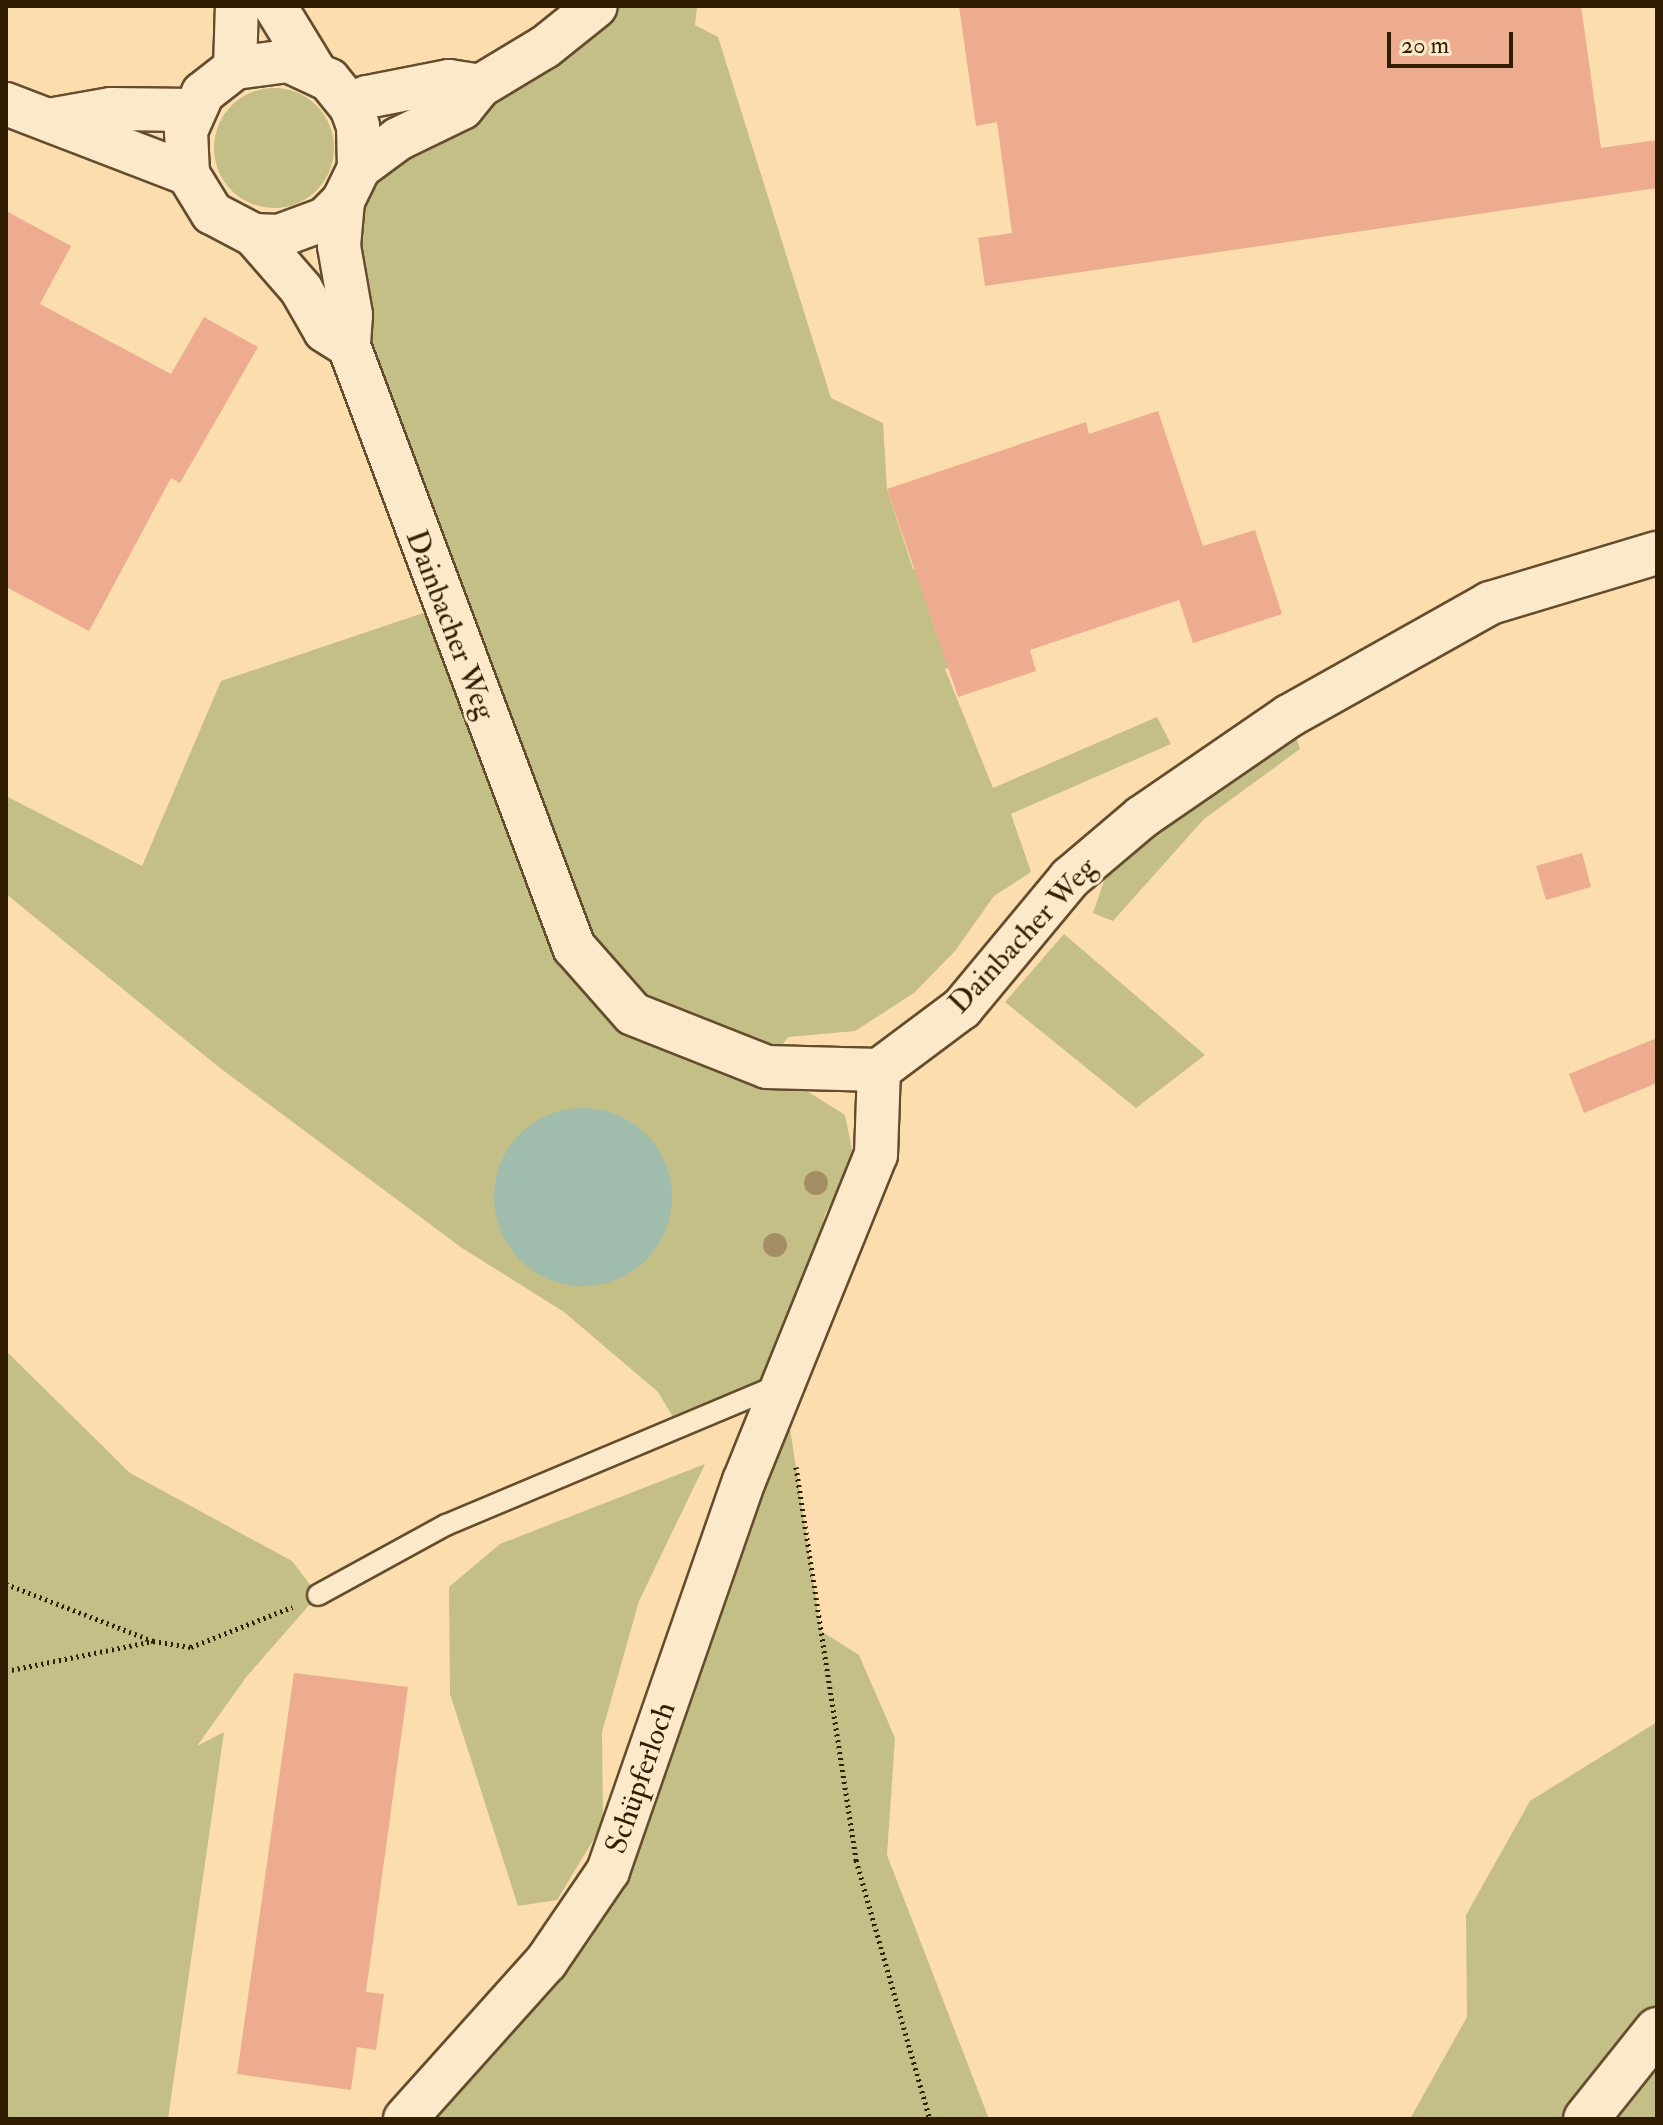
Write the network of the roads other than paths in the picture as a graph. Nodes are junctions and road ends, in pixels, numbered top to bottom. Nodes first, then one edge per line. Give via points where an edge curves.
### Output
1 (237, 6) edge
2 (275, 6) edge
3 (596, 6) edge
4 (235, 68) junction
5 (314, 70) junction
6 (480, 86) junction
7 (6, 104) edge
8 (351, 107) junction
9 (193, 110) junction
10 (48, 120) junction
11 (188, 174) junction
12 (351, 185) junction
13 (254, 235) junction
14 (349, 346) junction
15 (1657, 553) edge
16 (879, 1070) junction
17 (783, 1383) junction
18 (318, 1595) road end
19 (1657, 2030) edge
20 (405, 2119) edge
21 (1586, 2119) edge

1 - 4 street
2 - 5 street
3 - 6 street via 545,47
4 - 5 street via 288,61
4 - 9 street via 217,79
5 - 8 street
6 - 8 street via 449,81 367,97
6 - 12 street via 462,108 398,139
7 - 10 street
8 - 12 street via 358,126
9 - 10 street via 111,109
9 - 11 street via 186,131
10 - 11 street
11 - 13 street via 212,213
12 - 13 street via 303,231
12 - 14 street, Dainbacher Weg via 339,246 351,315
13 - 14 street, Dainbacher Weg via 301,289 325,331
14 - 16 street, Dainbacher Weg via 574,947 633,1014 767,1067
15 - 16 street, Dainbacher Weg via 1490,603 1289,716 1142,817 1082,868 962,1008
16 - 17 street, Schüpferloch via 876,1155
17 - 18 lane via 446,1525
17 - 20 street, Schüpferloch via 608,1871 546,1962
19 - 21 main road

